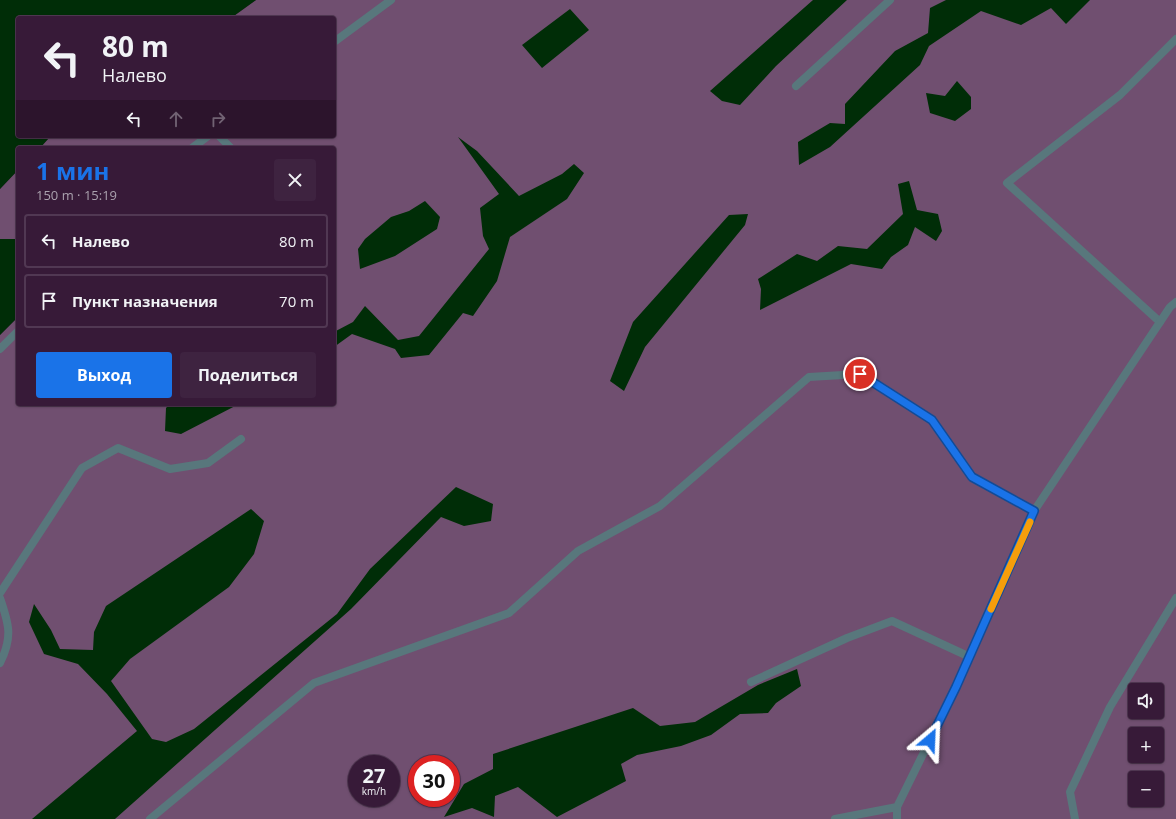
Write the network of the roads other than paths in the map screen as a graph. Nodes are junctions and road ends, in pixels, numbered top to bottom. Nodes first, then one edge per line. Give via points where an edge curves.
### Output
1 (391, 0) edge
2 (890, 0) edge
3 (1176, 39) edge
4 (336, 41) edge
5 (796, 86) dead end
6 (205, 138) edge
7 (221, 138) edge
8 (195, 146) edge
9 (229, 146) edge
10 (1176, 302) edge
11 (1160, 322) junction
12 (16, 333) edge
13 (0, 349) edge
14 (241, 439) dead end
15 (1034, 511) junction
16 (0, 593) edge
17 (0, 598) edge
18 (1176, 598) edge
19 (970, 657) junction
20 (0, 663) edge
21 (751, 682) dead end
22 (897, 807) junction
23 (150, 819) edge
24 (835, 819) edge
25 (897, 819) edge
26 (1075, 819) edge

1 - 4 street
2 - 5 street
3 - 11 street via 1120,95 1007,183
6 - 8 street
7 - 9 street
10 - 11 street
11 - 15 street
12 - 13 street
14 - 16 street via 208,463 170,469 118,448 82,468
15 - 19 street
15 - 23 street via 972,477 932,420 860,374 809,377 660,506 578,551 509,613 314,683
17 - 20 street via 9,622 7,650
18 - 26 street via 1110,707 1070,792
19 - 21 street via 892,621 847,638
19 - 22 street
22 - 24 street
22 - 25 street

